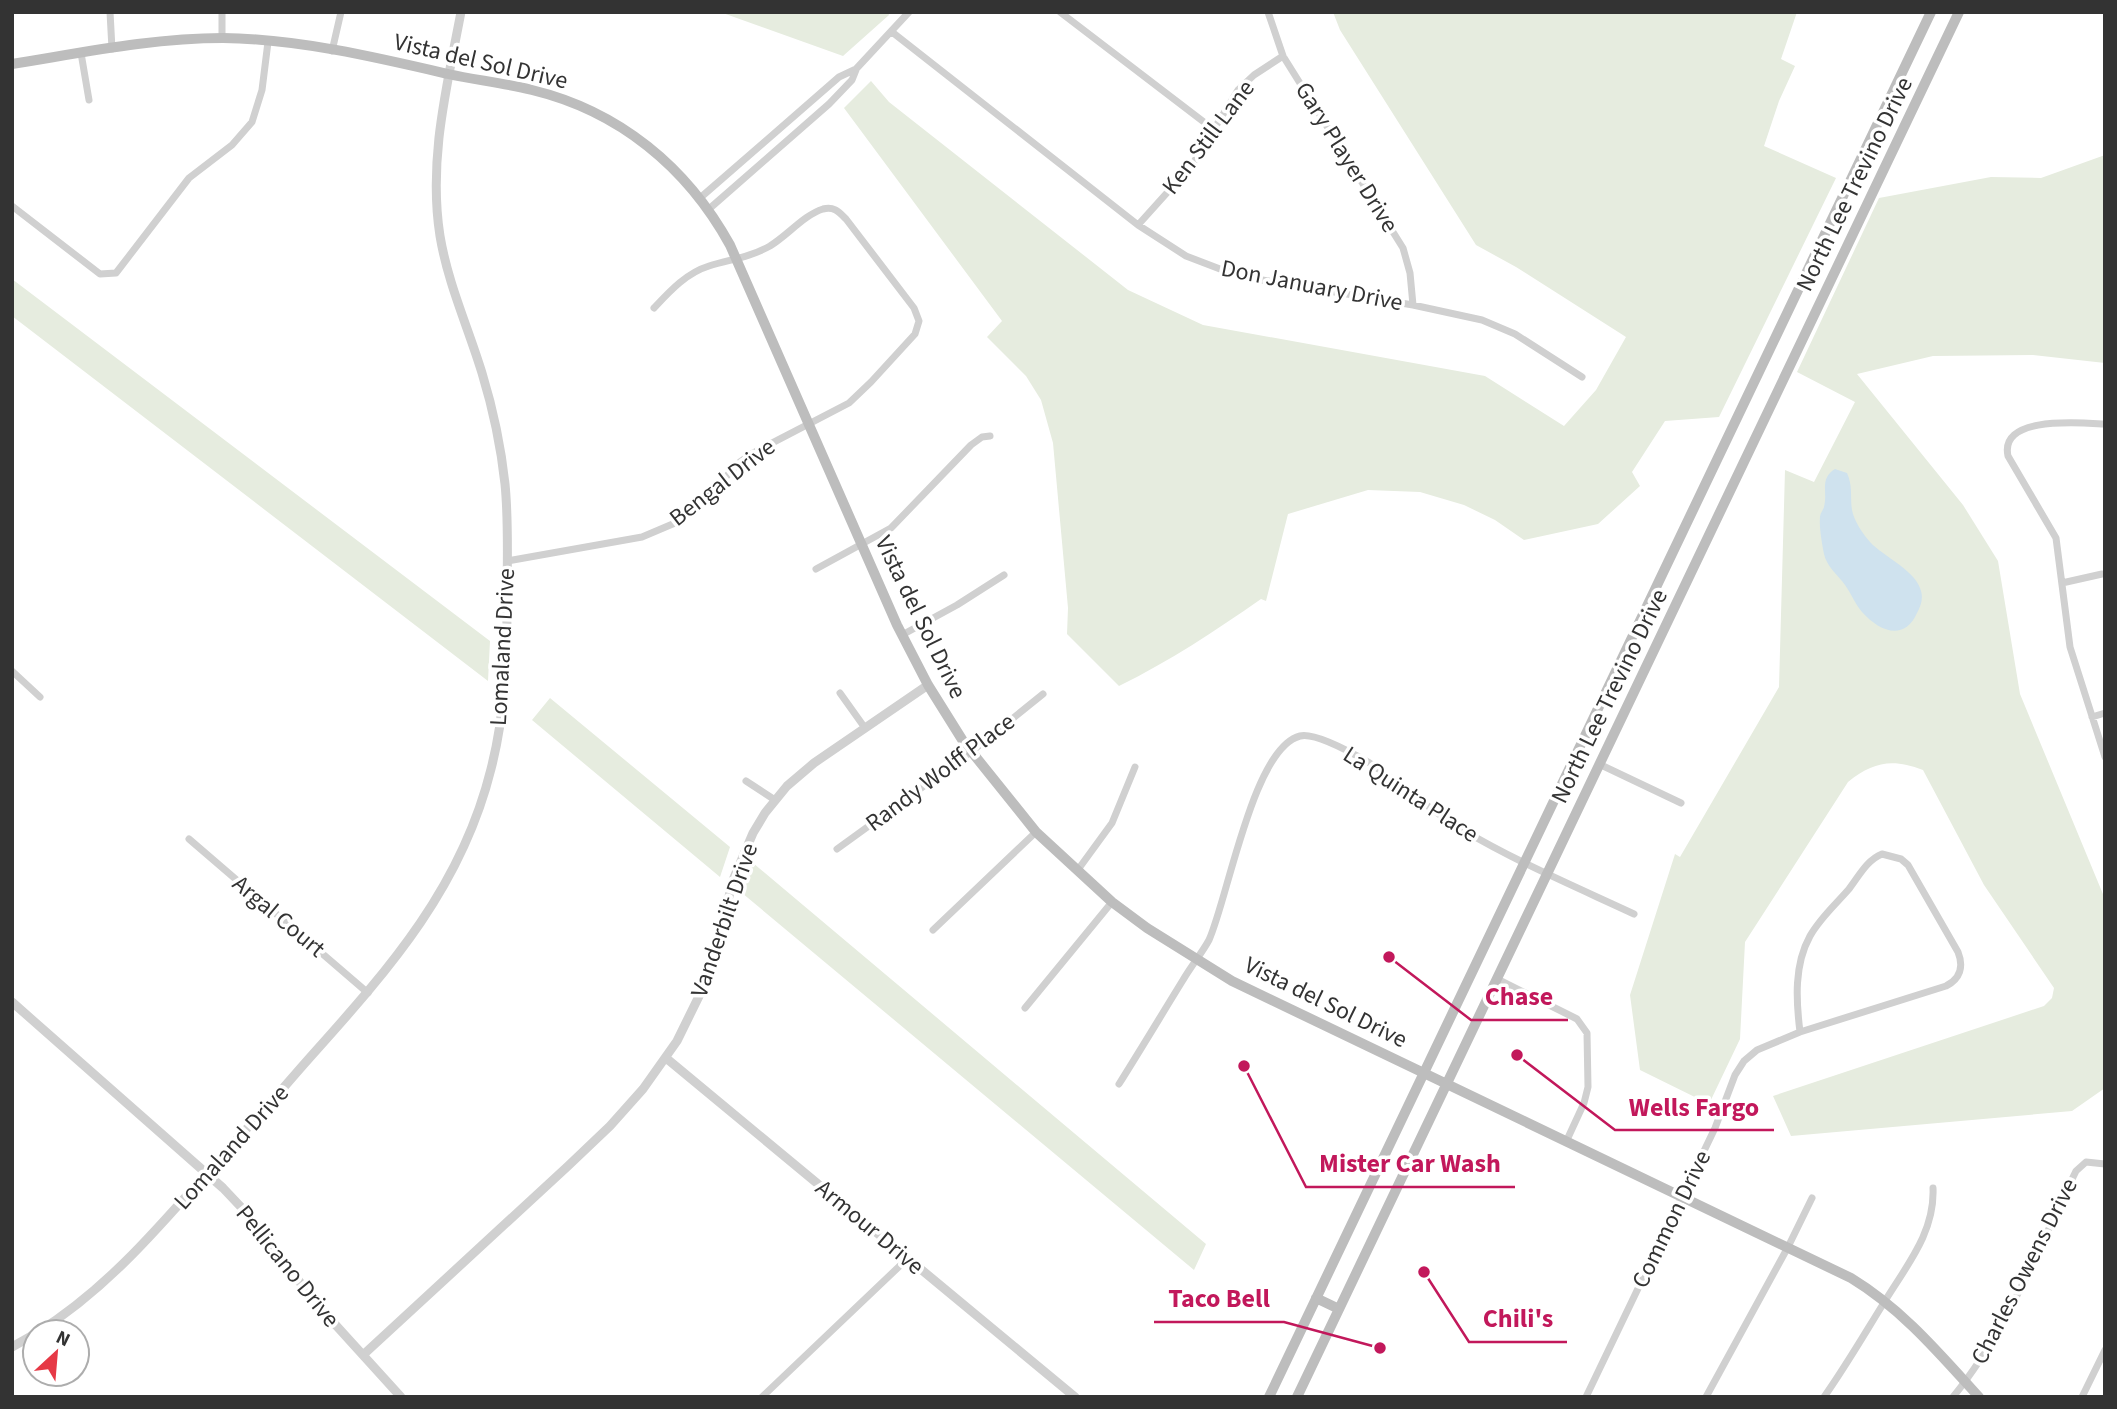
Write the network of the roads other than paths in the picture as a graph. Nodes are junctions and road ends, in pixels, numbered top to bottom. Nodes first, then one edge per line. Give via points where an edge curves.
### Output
1 (110, 12) edge
2 (222, 12) edge
3 (341, 12) edge
4 (461, 12) edge
5 (909, 12) edge
6 (1060, 12) edge
7 (1268, 12) edge
8 (1931, 12) edge
9 (1959, 12) edge
10 (892, 32) junction
11 (222, 38) junction
12 (268, 42) junction
13 (111, 49) junction
14 (332, 51) junction
15 (81, 53) junction
16 (1283, 56) junction
17 (12, 64) edge
18 (856, 69) junction
19 (450, 74) junction
20 (89, 100) dead end
21 (1213, 129) junction
22 (700, 198) junction
23 (12, 206) edge
24 (709, 209) junction
25 (1138, 225) junction
26 (738, 261) junction
27 (1413, 305) junction
28 (654, 308) dead end
29 (1582, 377) dead end
30 (2105, 424) edge
31 (809, 425) junction
32 (990, 436) dead end
33 (861, 543) junction
34 (507, 561) junction
35 (816, 569) dead end
36 (2102, 574) dead end
37 (1004, 575) dead end
38 (2062, 583) junction
39 (902, 635) junction
40 (12, 671) edge
41 (928, 685) junction
42 (840, 693) dead end
43 (1043, 694) dead end
44 (40, 697) dead end
45 (2105, 713) edge
46 (2092, 717) junction
47 (865, 728) junction
48 (971, 752) junction
49 (2105, 757) edge
50 (1599, 764) junction
51 (1135, 767) dead end
52 (746, 781) dead end
53 (775, 800) junction
54 (1681, 803) dead end
55 (1036, 832) junction
56 (189, 839) dead end
57 (837, 849) dead end
58 (1524, 862) junction
59 (1077, 871) junction
60 (1547, 873) junction
61 (1112, 902) junction
62 (1634, 914) dead end
63 (933, 930) dead end
64 (1195, 960) junction
65 (1497, 979) junction
66 (368, 993) junction
67 (12, 1002) edge
68 (1025, 1008) dead end
69 (1800, 1032) junction
70 (666, 1058) junction
71 (1424, 1073) junction
72 (1119, 1084) dead end
73 (1447, 1085) junction
74 (1566, 1142) junction
75 (2105, 1164) edge
76 (207, 1173) junction
77 (1933, 1188) dead end
78 (1683, 1197) junction
79 (1812, 1198) dead end
80 (1788, 1247) junction
81 (907, 1259) junction
82 (1316, 1298) junction
83 (1885, 1300) junction
84 (1339, 1309) junction
85 (60, 1318) edge
86 (2105, 1350) edge
87 (363, 1355) junction
88 (1965, 1382) junction
89 (401, 1397) edge
90 (762, 1397) edge
91 (1074, 1397) edge
92 (1269, 1397) edge
93 (1297, 1397) edge
94 (1586, 1397) edge
95 (1706, 1397) edge
96 (1824, 1397) edge
97 (1953, 1397) edge
98 (1979, 1397) edge
99 (2082, 1397) edge

1 - 13 street
2 - 11 street
3 - 14 street
4 - 19 street, Lomaland Drive
5 - 10 street
6 - 21 street
7 - 16 street, Gary Player Drive
8 - 58 main road, North Lee Trevino Drive
9 - 50 main road, North Lee Trevino Drive
10 - 18 street
10 - 25 street, Don January Drive
11 - 12 main road, Vista del Sol Drive
11 - 13 main road, Vista del Sol Drive
12 - 14 main road, Vista del Sol Drive
12 - 23 street via 262,90 252,122 232,145 189,178 116,273 100,274
13 - 15 main road, Vista del Sol Drive
14 - 19 main road, Vista del Sol Drive
15 - 17 main road, Vista del Sol Drive
15 - 20 street
16 - 21 street, Ken Still Lane via 1238,90
16 - 27 street, Gary Player Drive via 1403,248
18 - 22 street via 839,77
18 - 24 street via 852,80 829,104
19 - 22 main road, Vista del Sol Drive via 530,89 600,114 654,151
19 - 34 street, Lomaland Drive via 436,160 440,234 494,421 505,483
21 - 25 street, Ken Still Lane via 1192,165
22 - 24 main road, Vista del Sol Drive
24 - 26 main road, Vista del Sol Drive
25 - 27 street, Don January Drive via 1186,256 1220,269
26 - 28 street, Bengal Drive via 691,274
26 - 31 main road, Vista del Sol Drive
26 - 31 street, Bengal Drive via 769,247 814,214 833,208 918,315 915,334 871,382 849,403
27 - 29 street, Don January Drive via 1502,327
30 - 38 street via 2026,427 2012,434 2008,442 2008,456 2056,538
31 - 33 main road, Vista del Sol Drive
31 - 34 street, Bengal Drive via 740,462 691,512 654,533
32 - 33 street via 971,445 891,528
33 - 35 street
33 - 39 main road, Vista del Sol Drive
34 - 66 street, Lomaland Drive via 505,688 486,789 446,885 413,937
36 - 38 street
37 - 39 street
38 - 46 street via 2070,647
39 - 41 main road, Vista del Sol Drive
40 - 44 street
41 - 47 street, Vanderbilt Drive
41 - 48 main road, Vista del Sol Drive
42 - 47 street
43 - 48 street, Randy Wolff Place
45 - 46 street
46 - 49 street
47 - 53 street, Vanderbilt Drive via 814,763
48 - 55 main road, Vista del Sol Drive
48 - 57 street, Randy Wolff Place
50 - 54 street
50 - 60 main road, North Lee Trevino Drive
51 - 59 street via 1112,823
52 - 53 street
53 - 70 street, Vanderbilt Drive via 735,873 704,986
55 - 59 main road, Vista del Sol Drive
55 - 63 street
56 - 66 street, Argal Court
58 - 60 street, La Quinta Place
58 - 64 street, La Quinta Place via 1443,817 1354,754 1298,736 1282,749 1262,782 1246,817 1216,924
58 - 71 main road, North Lee Trevino Drive
59 - 61 main road, Vista del Sol Drive
60 - 62 street, La Quinta Place
60 - 65 main road, North Lee Trevino Drive
61 - 64 main road, Vista del Sol Drive
61 - 68 street
64 - 71 main road, Vista del Sol Drive
64 - 72 street
65 - 73 main road, North Lee Trevino Drive
65 - 74 street via 1577,1019 1587,1033 1588,1087
66 - 76 street, Lomaland Drive
67 - 76 street, Pellicano Drive
69 - 69 street, Common Drive via 1946,986 1961,971 1958,952 1901,859 1882,854 1870,860 1810,936 1797,984
69 - 78 street, Common Drive via 1756,1050 1744,1061
70 - 81 street, Armour Drive
70 - 87 street, Vanderbilt Drive via 610,1126
71 - 73 main road, Vista del Sol Drive
71 - 82 main road, North Lee Trevino Drive
73 - 74 main road, Vista del Sol Drive
73 - 84 main road, North Lee Trevino Drive
74 - 78 main road, Vista del Sol Drive
75 - 88 street, Charles Owens Drive via 2086,1163 2076,1171 2006,1315
76 - 85 street, Lomaland Drive via 110,1278
76 - 87 street, Pellicano Drive via 257,1224 290,1271
77 - 83 street via 1924,1237
78 - 80 main road, Vista del Sol Drive
78 - 94 street, Common Drive
79 - 80 street
80 - 83 main road, Vista del Sol Drive
80 - 95 street
81 - 90 street
81 - 91 street, Armour Drive
82 - 84 main road
82 - 92 main road, North Lee Trevino Drive
83 - 88 main road, Vista del Sol Drive
83 - 96 street
84 - 93 main road, North Lee Trevino Drive
86 - 99 street
87 - 89 street, Pellicano Drive
88 - 97 street, Charles Owens Drive
88 - 98 main road, Vista del Sol Drive

